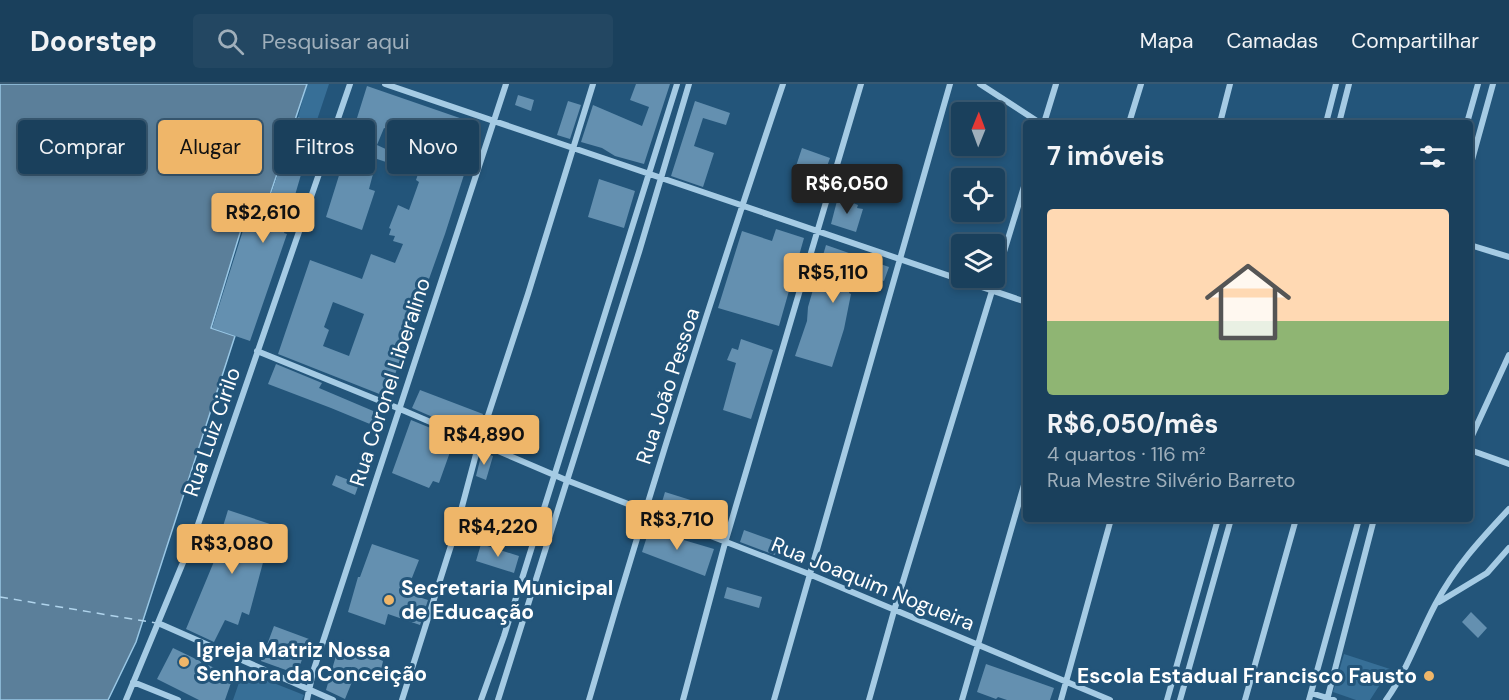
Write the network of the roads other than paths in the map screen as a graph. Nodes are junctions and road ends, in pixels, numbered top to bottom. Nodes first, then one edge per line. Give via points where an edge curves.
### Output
1 (350, 84) edge
2 (385, 84) edge
3 (506, 84) edge
4 (593, 84) edge
5 (689, 84) edge
6 (783, 84) edge
7 (861, 84) edge
8 (950, 84) edge
9 (980, 84) edge
10 (1056, 84) edge
11 (1141, 84) edge
12 (1230, 84) edge
13 (1336, 84) edge
14 (1349, 84) edge
15 (1478, 84) edge
16 (1493, 84) edge
17 (676, 86) edge
18 (686, 93) junction
19 (1037, 120) edge
20 (1043, 120) edge
21 (1130, 120) edge
22 (1221, 120) edge
23 (1327, 120) edge
24 (1340, 120) edge
25 (1468, 120) edge
26 (494, 121) junction
27 (572, 149) junction
28 (1473, 156) edge
29 (648, 174) junction
30 (661, 179) junction
31 (1023, 190) edge
32 (742, 206) junction
33 (818, 230) junction
34 (1473, 246) edge
35 (1509, 257) edge
36 (900, 259) junction
37 (992, 290) junction
38 (1023, 301) edge
39 (607, 309) junction
40 (619, 314) junction
41 (257, 351) junction
42 (1509, 355) edge
43 (399, 409) junction
44 (1473, 434) edge
45 (479, 443) junction
46 (1473, 451) edge
47 (1509, 464) edge
48 (553, 475) junction
49 (566, 480) junction
50 (1023, 488) edge
51 (1509, 509) edge
52 (646, 511) junction
53 (1110, 522) edge
54 (1217, 522) edge
55 (1230, 522) edge
56 (1295, 522) edge
57 (1358, 522) edge
58 (1373, 522) edge
59 (725, 543) junction
60 (1509, 548) edge
61 (529, 554) junction
62 (542, 557) junction
63 (809, 574) junction
64 (1436, 604) junction
65 (894, 611) junction
66 (158, 623) junction
67 (504, 636) junction
68 (517, 641) junction
69 (978, 644) junction
70 (1325, 645) junction
71 (1340, 649) junction
72 (1066, 681) junction
73 (133, 682) junction
74 (309, 691) junction
75 (1310, 697) edge
76 (1329, 699) edge
77 (126, 700) edge
78 (178, 700) edge
79 (308, 700) edge
80 (333, 700) edge
81 (402, 700) edge
82 (481, 700) edge
83 (498, 700) edge
84 (588, 700) edge
85 (683, 700) edge
86 (774, 700) edge
87 (869, 700) edge
88 (962, 700) edge
89 (1061, 700) edge
90 (1110, 700) edge
91 (1167, 700) edge
92 (1180, 700) edge
93 (1245, 700) edge
94 (1386, 700) edge

1 - 41 street, Rua Luiz Cirilo
2 - 26 street
3 - 26 street, Rua Coronel Liberalino
4 - 27 street
5 - 18 street
6 - 32 street, Rua João Pessoa
7 - 33 street
8 - 36 street
9 - 19 street
10 - 20 street
11 - 21 street
12 - 22 street
13 - 23 street
14 - 24 street
15 - 25 street
16 - 28 street
17 - 18 street
17 - 29 street
18 - 30 street
26 - 27 street
26 - 43 street, Rua Coronel Liberalino
27 - 29 street
27 - 45 street
29 - 30 street
29 - 39 street
30 - 32 street
30 - 40 street
31 - 37 street
32 - 33 street
32 - 52 street, Rua João Pessoa
33 - 36 street
33 - 59 street
34 - 35 street
36 - 37 street
36 - 63 street
37 - 38 street
37 - 65 street
39 - 40 street
39 - 48 street
40 - 49 street
41 - 43 street, Rua Joaquim Nogueira
41 - 66 street, Rua Luiz Cirilo via 194,536
42 - 44 street
43 - 45 street, Rua Joaquim Nogueira
43 - 74 street, Rua Coronel Liberalino
45 - 48 street, Rua Joaquim Nogueira
45 - 81 street
46 - 47 street
48 - 49 street, Rua Joaquim Nogueira
48 - 61 street
49 - 52 street, Rua Joaquim Nogueira
49 - 62 street
50 - 69 street
51 - 64 street via 1468,554
52 - 59 street, Rua Joaquim Nogueira
52 - 84 street, Rua João Pessoa
53 - 72 street
54 - 91 street
55 - 92 street
56 - 93 street
57 - 70 street
58 - 71 street
59 - 63 street, Rua Joaquim Nogueira
59 - 85 street
60 - 64 street via 1487,573
61 - 62 street
61 - 67 street
62 - 68 street
63 - 65 street, Rua Joaquim Nogueira
63 - 86 street
64 - 94 street
65 - 69 street, Rua Joaquim Nogueira
65 - 87 street
66 - 73 street, Rua Luiz Cirilo
66 - 74 street
67 - 68 street
67 - 82 street
68 - 83 street
69 - 72 street, Rua Joaquim Nogueira
69 - 88 street
70 - 71 street
70 - 75 street
71 - 76 street
72 - 89 street
72 - 90 street, Rua Joaquim Nogueira
73 - 77 street, Rua Luiz Cirilo
73 - 78 street
74 - 79 street, Rua Coronel Liberalino
74 - 80 street
75 - 76 street

